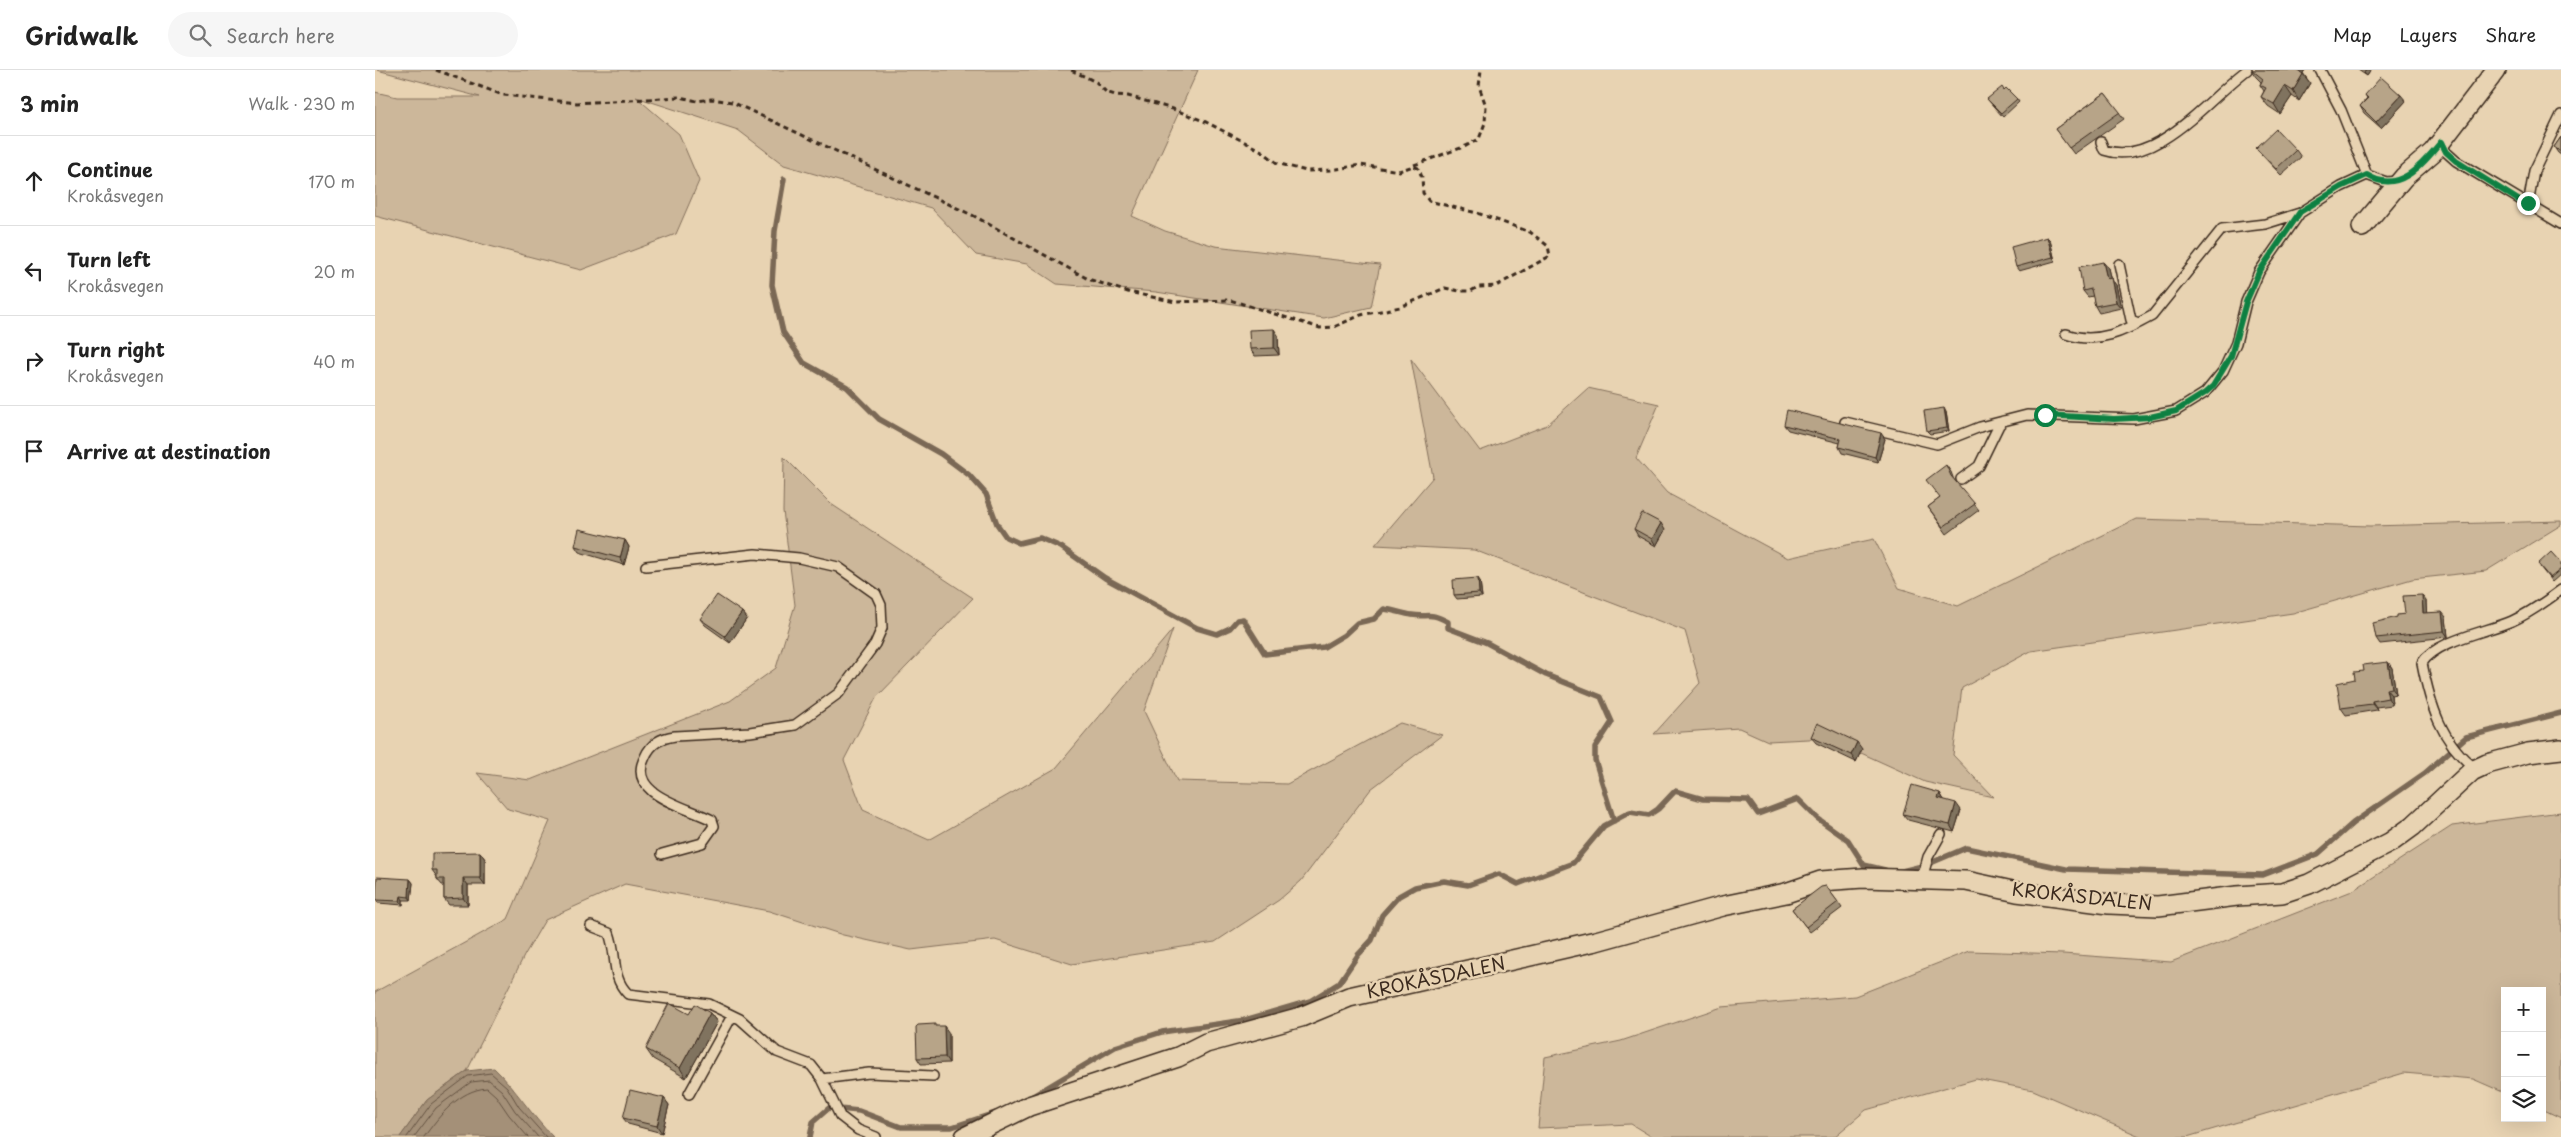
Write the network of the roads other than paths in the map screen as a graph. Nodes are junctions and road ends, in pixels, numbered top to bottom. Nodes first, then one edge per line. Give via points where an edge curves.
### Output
1 (2247, 70) edge
2 (2320, 70) edge
3 (2495, 70) edge
4 (2561, 115) edge
5 (2101, 142) dead end
6 (2441, 142) junction
7 (2367, 175) junction
8 (2401, 180) junction
9 (2527, 205) junction
10 (2300, 212) junction
11 (2561, 224) edge
12 (2362, 227) dead end
13 (2119, 264) dead end
14 (2135, 322) junction
15 (2066, 334) dead end
16 (2005, 420) junction
17 (1845, 422) edge
18 (1961, 479) dead end
19 (646, 566) dead end
20 (2561, 590) edge
21 (2561, 749) edge
22 (2476, 770) junction
23 (1941, 834) edge
24 (663, 854) dead end
25 (1922, 879) junction
26 (591, 926) dead end
27 (732, 1016) junction
28 (933, 1076) dead end
29 (822, 1079) junction
30 (689, 1094) dead end
31 (876, 1137) edge
32 (965, 1137) edge

1 - 5 lane via 2186,124 2137,152 2113,153 2104,150
2 - 7 lane via 2341,110
3 - 6 street
4 - 9 lane via 2534,171
6 - 8 street
6 - 9 lane via 2456,161
7 - 8 lane via 2386,182
7 - 10 lane
8 - 12 street
9 - 11 lane
10 - 14 lane via 2265,224 2223,228 2152,316
10 - 16 lane via 2253,285 2236,344 2227,363 2213,386 2199,398 2176,411 2150,417 2114,419 2027,415
13 - 14 lane via 2131,320
14 - 15 lane via 2101,338 2076,338
16 - 17 lane via 1937,444
16 - 18 lane via 1999,425 1979,466
19 - 24 lane via 755,554 799,558 838,567 875,594 881,605 879,636 839,693 795,725 751,732 664,738 648,750 641,771 646,786 659,796 712,820 714,826 702,843
20 - 22 lane via 2529,613 2455,640 2423,660 2427,690 2443,735 2459,756
21 - 22 street, KROKÅSDALEN via 2528,753
22 - 25 street, KROKÅSDALEN via 2391,842 2309,884 2282,893 2158,906 2109,904 2017,892 1966,881
23 - 25 lane via 1928,857
25 - 32 street, KROKÅSDALEN via 1821,881 1786,893 1723,906 1597,941 1349,998 1301,1017 1206,1043 1179,1057 1029,1106
26 - 27 lane via 609,933 614,947 616,978 628,994 709,1004
27 - 29 lane via 740,1019 777,1052 811,1065
27 - 30 lane
28 - 29 lane via 869,1073
29 - 31 lane via 840,1116 858,1130

